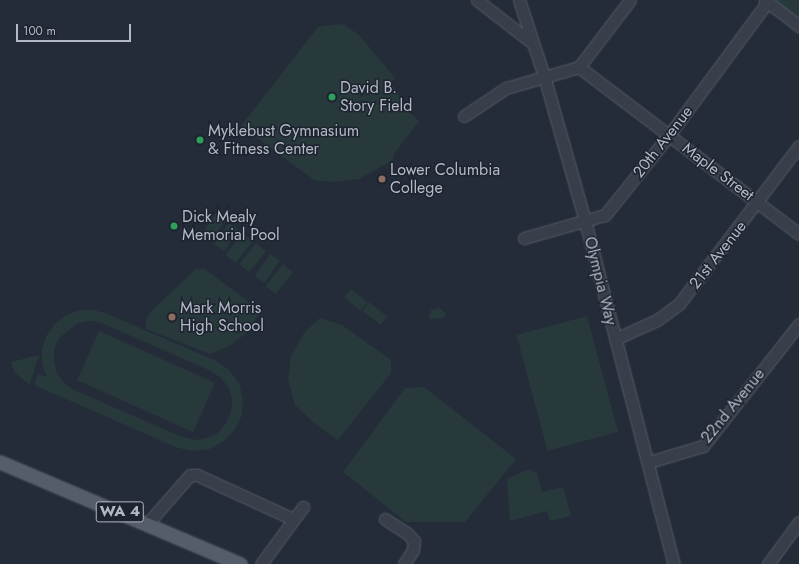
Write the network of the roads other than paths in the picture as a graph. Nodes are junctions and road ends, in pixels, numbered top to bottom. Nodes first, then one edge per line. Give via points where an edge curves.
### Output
1 (477, 0) edge
2 (519, 0) edge
3 (630, 0) edge
4 (767, 1) edge
5 (799, 26) edge
6 (531, 42) junction
7 (579, 67) junction
8 (544, 76) junction
9 (464, 116) dead end
10 (669, 135) junction
11 (799, 146) edge
12 (758, 202) junction
13 (586, 221) junction
14 (799, 234) edge
15 (524, 238) dead end
16 (799, 324) edge
17 (615, 339) junction
18 (0, 462) edge
19 (649, 462) junction
20 (302, 506) dead end
21 (293, 519) junction
22 (385, 519) dead end
23 (799, 522) edge
24 (147, 524) junction
25 (240, 564) edge
26 (261, 564) edge
27 (404, 564) edge
28 (674, 564) edge
29 (768, 564) edge

1 - 6 street
2 - 6 street, Olympia Way
3 - 7 street
4 - 5 street
4 - 10 street, 20th Avenue
6 - 8 street, Olympia Way
7 - 8 street
7 - 10 street, Maple Street
8 - 9 street via 506,88
8 - 13 street, Olympia Way
10 - 12 street, Maple Street
10 - 13 street, 20th Avenue via 605,215
11 - 12 street, 21st Avenue
12 - 14 street, Maple Street
12 - 17 street, 21st Avenue via 679,304 657,320
13 - 15 street, 20th Avenue
13 - 17 street, Olympia Way
16 - 19 street, 22nd Avenue via 704,446
17 - 19 street, Olympia Way
18 - 24 main road, WA 4
19 - 28 street, Olympia Way
20 - 21 street
21 - 24 street via 197,475 185,478
21 - 26 street
22 - 27 street via 408,534 414,542
23 - 29 street
24 - 25 main road, WA 4

